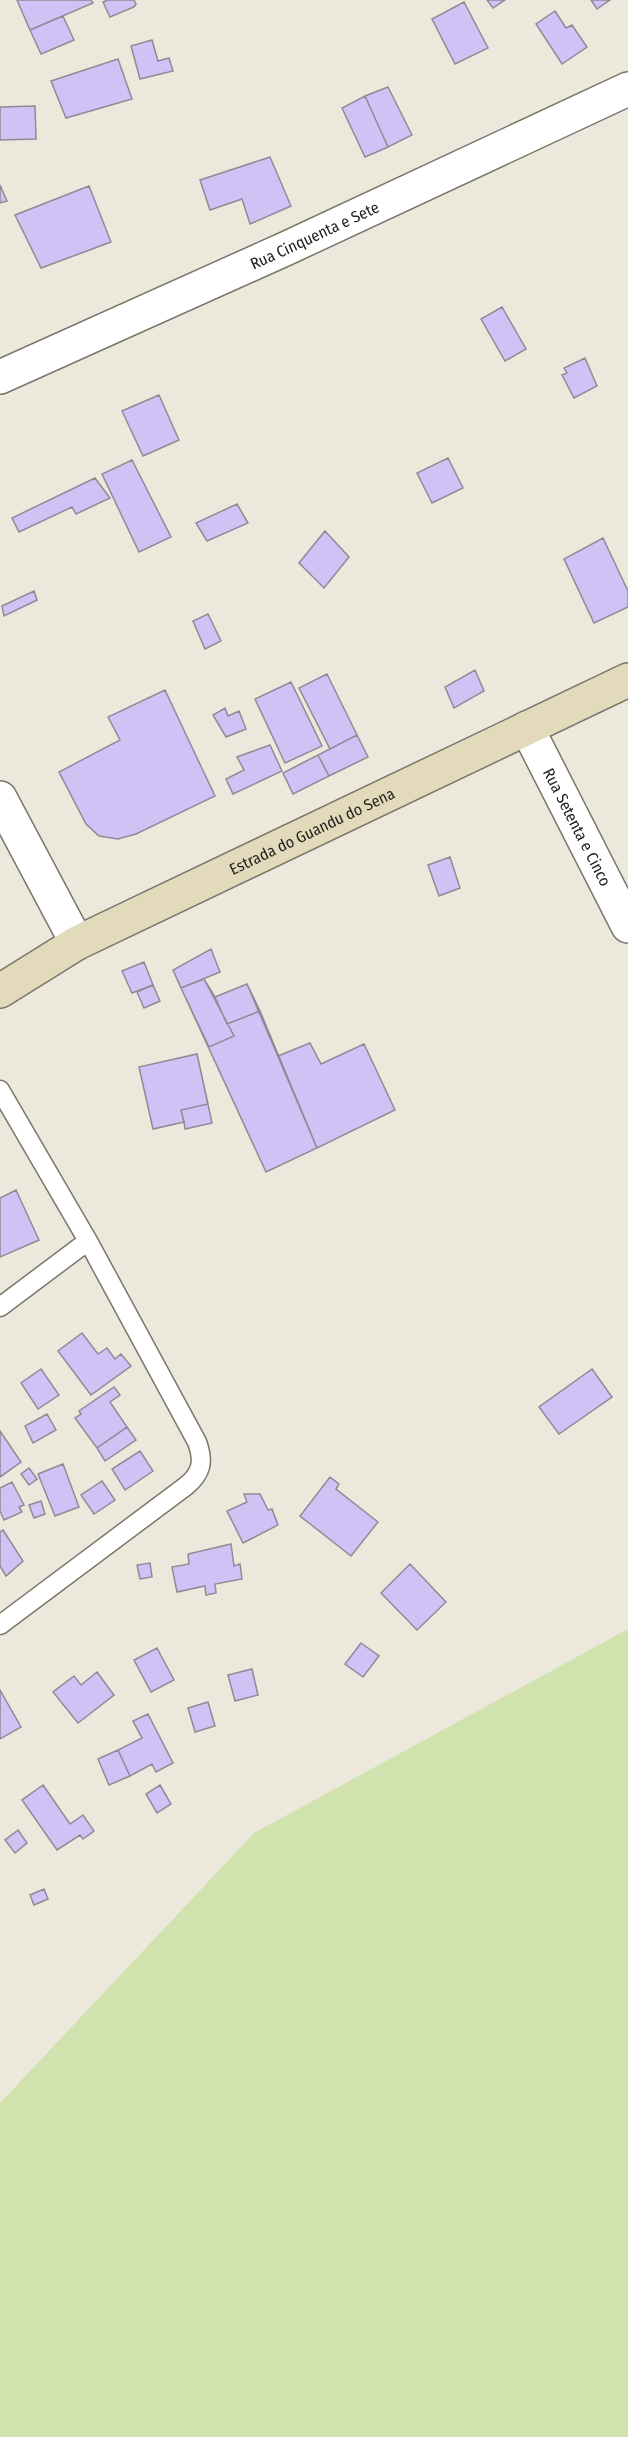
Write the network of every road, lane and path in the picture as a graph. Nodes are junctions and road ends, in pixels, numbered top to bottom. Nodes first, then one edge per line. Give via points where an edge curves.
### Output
1 (628, 89) edge
2 (0, 377) edge
3 (628, 680) edge
4 (527, 728) junction
5 (0, 798) edge
6 (628, 926) edge
7 (77, 943) junction
8 (0, 991) edge
9 (0, 1089) edge
10 (88, 1241) junction
11 (0, 1307) edge
12 (0, 1625) edge

1 - 2 street, Rua Cinquenta e Sete
3 - 4 main road, Estrada do Guandu do Sena
4 - 6 street, Rua Setenta e Cinco
4 - 7 main road, Estrada do Guandu do Sena
5 - 7 street
7 - 8 main road, Estrada do Guandu do Sena
9 - 10 lane
10 - 11 lane
10 - 12 lane via 197,1442 201,1468 186,1486

